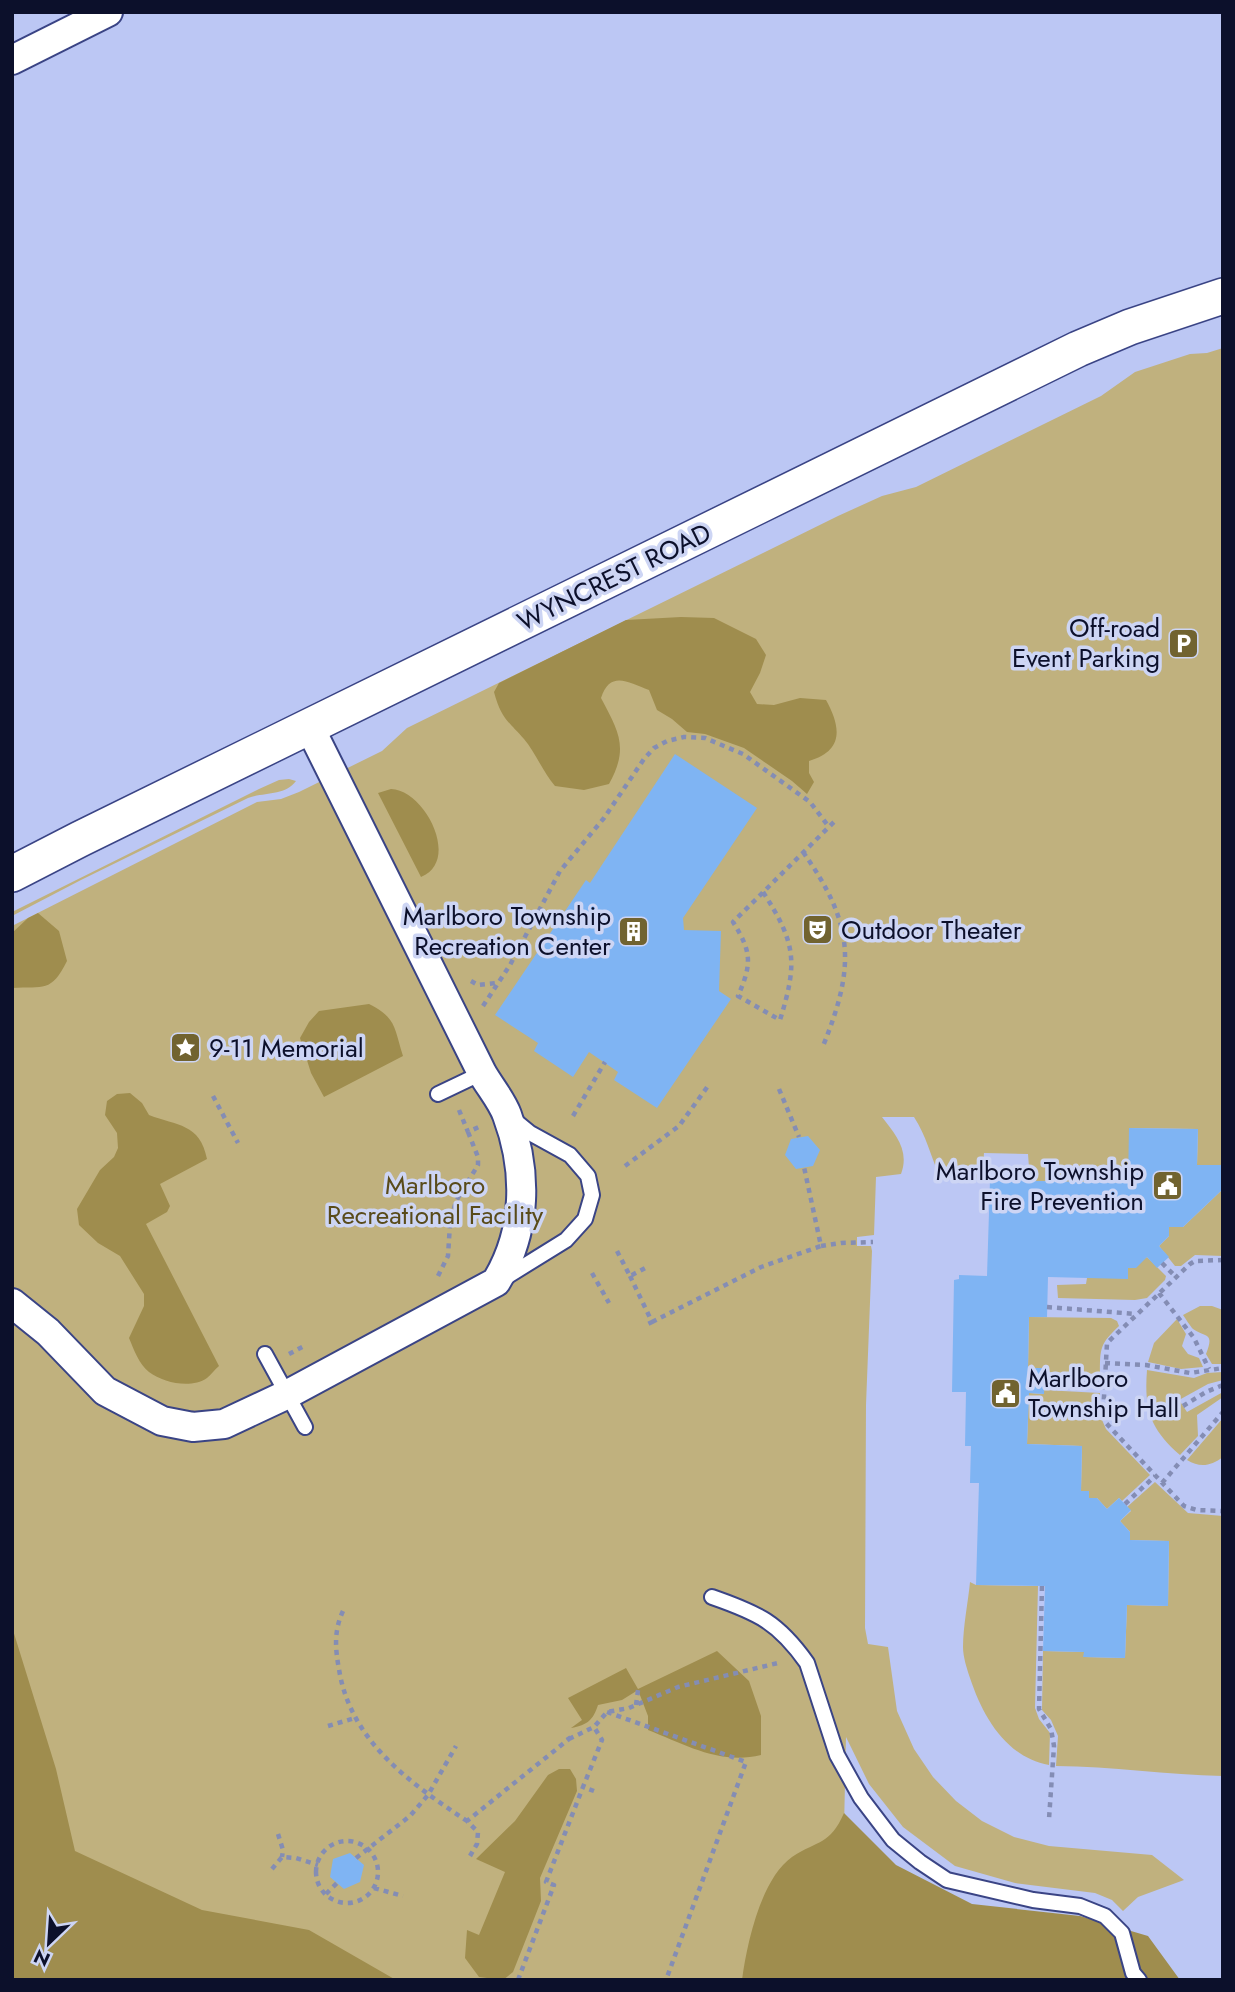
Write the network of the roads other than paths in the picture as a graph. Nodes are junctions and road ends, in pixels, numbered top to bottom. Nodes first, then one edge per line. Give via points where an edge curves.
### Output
1 (108, 12) edge
2 (12, 60) edge
3 (1223, 296) edge
4 (309, 726) junction
5 (12, 874) edge
6 (482, 1073) junction
7 (438, 1094) dead end
8 (507, 1113) junction
9 (496, 1282) junction
10 (12, 1303) edge
11 (267, 1359) road end
12 (288, 1394) junction
13 (305, 1427) dead end
14 (712, 1597) dead end
15 (1139, 1980) edge

1 - 2 street
3 - 4 street, WYNCREST ROAD via 1078,349
4 - 5 street, WYNCREST ROAD
4 - 6 street
6 - 7 lane
6 - 8 street
8 - 9 street via 522,1171 521,1207 509,1261
8 - 9 lane via 530,1133 570,1155 588,1176 592,1195 585,1219 566,1240
9 - 12 street
10 - 12 street via 48,1332 105,1391 162,1421 193,1427 224,1424
11 - 12 lane
12 - 13 lane
14 - 15 lane via 751,1610 782,1632 803,1657 837,1755 860,1798 893,1840 947,1880 1080,1906 1105,1916 1122,1933

